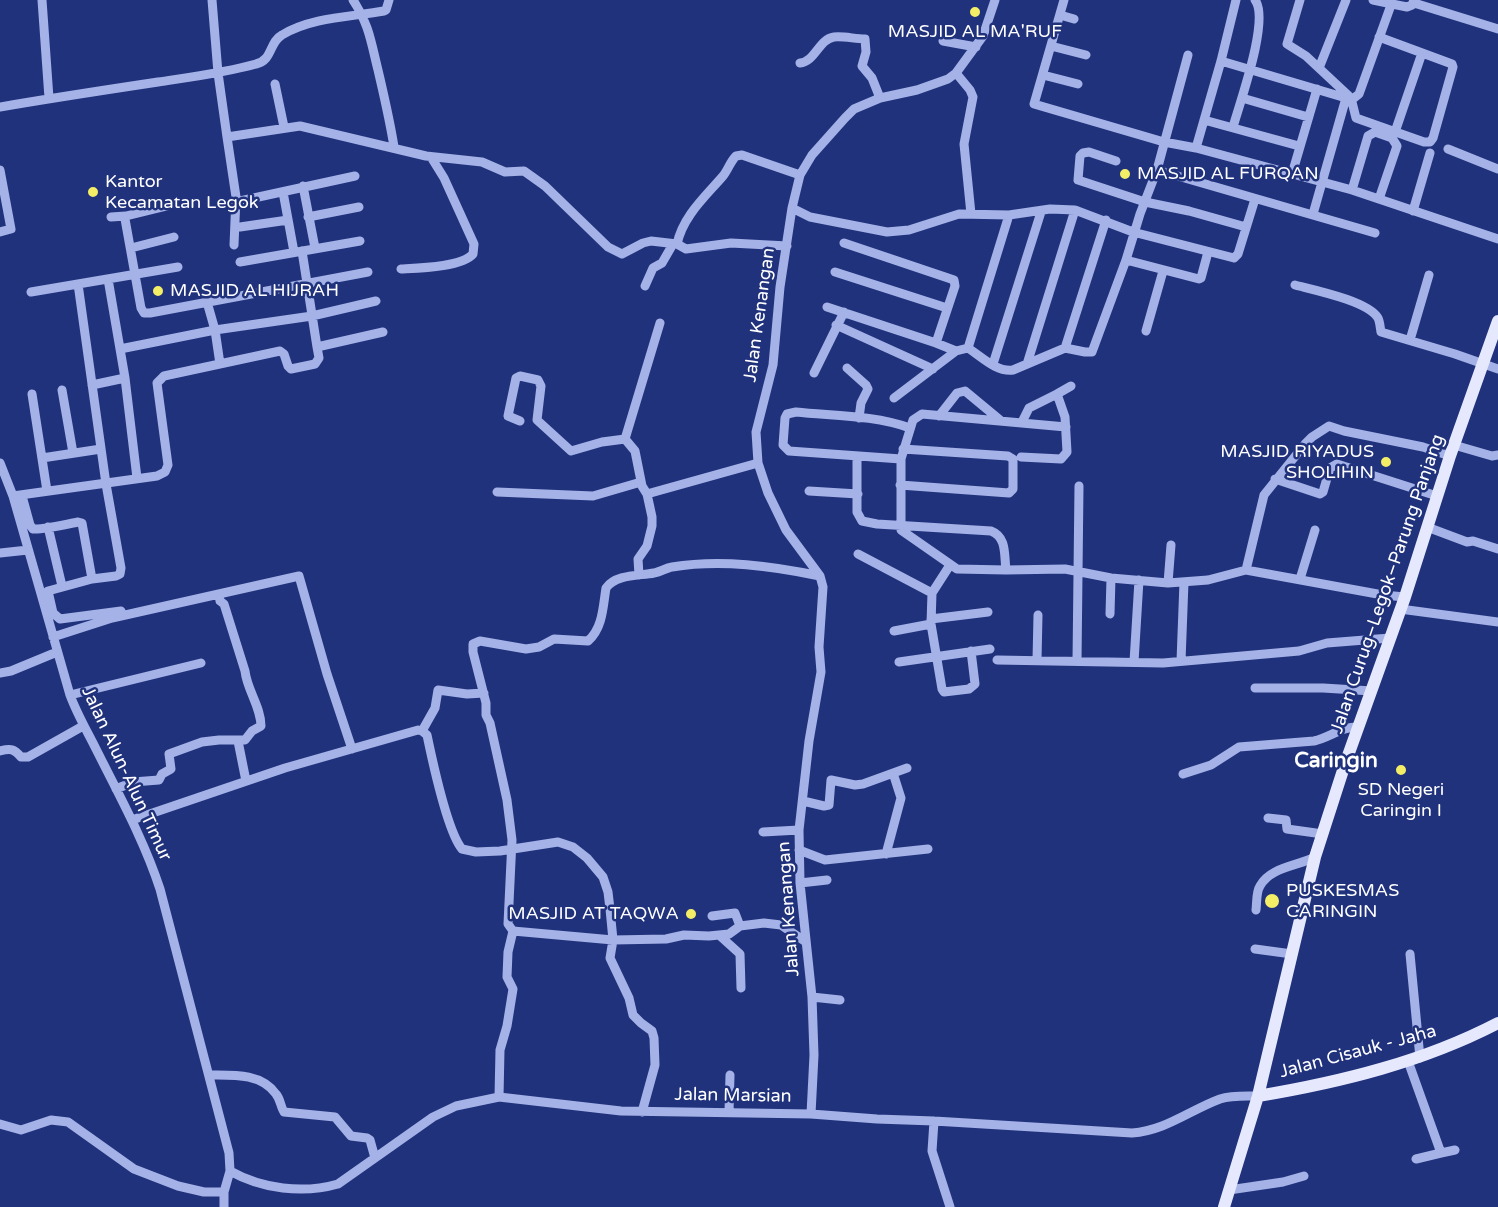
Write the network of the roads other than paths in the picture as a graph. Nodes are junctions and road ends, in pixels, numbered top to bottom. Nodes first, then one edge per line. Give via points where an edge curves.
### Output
1 (42, 0) edge
2 (212, 0) edge
3 (353, 0) edge
4 (389, 0) edge
5 (995, 0) edge
6 (1064, 0) edge
7 (1236, 0) edge
8 (1255, 0) edge
9 (1289, 0) edge
10 (1346, 0) edge
11 (1373, 0) edge
12 (1300, 1) edge
13 (1414, 2) edge
14 (1391, 5) junction
15 (362, 14) junction
16 (1060, 15) junction
17 (1074, 19) dead end
18 (1498, 29) edge
19 (1379, 38) junction
20 (943, 41) dead end
21 (1051, 46) junction
22 (976, 47) junction
23 (1422, 53) junction
24 (1086, 55) dead end
25 (1188, 55) dead end
26 (1221, 61) junction
27 (800, 63) dead end
28 (1320, 68) junction
29 (1250, 69) junction
30 (218, 73) junction
31 (956, 73) junction
32 (1043, 75) junction
33 (275, 84) dead end
34 (1078, 84) dead end
35 (1317, 89) junction
36 (49, 98) junction
37 (880, 98) junction
38 (1242, 98) junction
39 (1348, 98) junction
40 (0, 107) edge
41 (1308, 117) junction
42 (1204, 120) junction
43 (284, 127) junction
44 (1233, 127) junction
45 (1395, 132) junction
46 (227, 137) junction
47 (1164, 142) junction
48 (1299, 146) junction
49 (394, 147) junction
50 (1196, 148) junction
51 (1448, 149) dead end
52 (1430, 153) dead end
53 (431, 157) junction
54 (1116, 161) dead end
55 (1498, 169) edge
56 (0, 170) edge
57 (1157, 170) junction
58 (1292, 174) junction
59 (800, 175) junction
60 (355, 176) dead end
61 (1322, 182) junction
62 (303, 186) junction
63 (1352, 190) junction
64 (283, 192) junction
65 (1255, 198) junction
66 (1379, 199) junction
67 (240, 201) dead end
68 (1145, 202) junction
69 (171, 205) dead end
70 (359, 207) dead end
71 (792, 208) junction
72 (1075, 210) junction
73 (1045, 211) junction
74 (1413, 211) junction
75 (971, 214) junction
76 (1312, 214) junction
77 (1009, 215) junction
78 (126, 216) junction
79 (111, 217) dead end
80 (308, 217) junction
81 (288, 220) junction
82 (1106, 220) junction
83 (240, 227) dead end
84 (1246, 228) junction
85 (0, 232) edge
86 (1133, 232) junction
87 (1375, 233) dead end
88 (174, 237) dead end
89 (1498, 239) edge
90 (360, 241) dead end
91 (844, 243) dead end
92 (675, 244) junction
93 (234, 245) dead end
94 (787, 246) junction
95 (131, 248) junction
96 (315, 248) junction
97 (298, 251) junction
98 (1208, 252) junction
99 (1126, 260) junction
100 (240, 262) dead end
101 (178, 267) dead end
102 (401, 269) dead end
103 (1163, 271) junction
104 (369, 272) dead end
105 (835, 272) dead end
106 (136, 275) junction
107 (1429, 275) dead end
108 (108, 279) junction
109 (78, 284) junction
110 (306, 284) junction
111 (1295, 285) dead end
112 (645, 286) dead end
113 (31, 292) dead end
114 (376, 301) dead end
115 (207, 302) junction
116 (827, 307) dead end
117 (946, 308) junction
118 (844, 312) junction
119 (312, 316) junction
120 (1498, 321) edge
121 (660, 323) dead end
122 (836, 325) junction
123 (215, 330) junction
124 (1146, 331) dead end
125 (383, 332) dead end
126 (1410, 340) junction
127 (936, 343) junction
128 (317, 347) junction
129 (968, 348) junction
130 (1065, 348) junction
131 (120, 349) junction
132 (956, 351) junction
133 (220, 364) junction
134 (993, 364) junction
135 (1027, 364) junction
136 (1484, 365) junction
137 (847, 368) dead end
138 (933, 369) junction
139 (1498, 369) edge
140 (814, 373) dead end
141 (125, 378) junction
142 (92, 385) junction
143 (1071, 386) dead end
144 (62, 390) dead end
145 (32, 394) dead end
146 (1057, 394) junction
147 (894, 398) dead end
148 (939, 416) junction
149 (859, 418) junction
150 (1000, 420) junction
151 (520, 421) dead end
152 (1022, 422) junction
153 (1066, 426) junction
154 (910, 428) junction
155 (625, 439) junction
156 (101, 449) junction
157 (1452, 451) junction
158 (73, 453) junction
159 (902, 454) junction
160 (1498, 455) edge
161 (857, 456) junction
162 (1021, 457) dead end
163 (42, 458) junction
164 (758, 462) junction
165 (0, 463) edge
166 (137, 478) junction
167 (1275, 479) junction
168 (641, 482) junction
169 (106, 484) junction
170 (900, 485) junction
171 (1079, 486) dead end
172 (809, 491) dead end
173 (47, 492) junction
174 (497, 492) dead end
175 (647, 494) junction
176 (858, 494) junction
177 (18, 496) junction
178 (1437, 496) junction
179 (900, 525) junction
180 (48, 526) junction
181 (1427, 527) junction
182 (1314, 530) dead end
183 (1171, 545) dead end
184 (1498, 549) edge
185 (28, 550) junction
186 (0, 553) edge
187 (858, 554) dead end
188 (950, 565) junction
189 (1006, 570) junction
190 (1246, 570) junction
191 (1079, 572) junction
192 (639, 574) junction
193 (820, 576) junction
194 (1111, 578) junction
195 (92, 579) junction
196 (1300, 579) junction
197 (1138, 580) junction
198 (1184, 582) junction
199 (1168, 583) junction
200 (62, 586) junction
201 (932, 593) junction
202 (219, 594) junction
203 (1402, 603) junction
204 (121, 611) dead end
205 (988, 612) dead end
206 (1110, 614) dead end
207 (1038, 615) dead end
208 (931, 622) junction
209 (1498, 622) edge
210 (894, 631) dead end
211 (52, 637) junction
212 (1390, 638) junction
213 (990, 649) dead end
214 (971, 651) junction
215 (57, 652) junction
216 (936, 655) junction
217 (998, 660) dead end
218 (1037, 660) junction
219 (1077, 661) junction
220 (899, 662) dead end
221 (1134, 662) junction
222 (1181, 662) junction
223 (201, 663) dead end
224 (0, 673) edge
225 (1255, 688) dead end
226 (1372, 691) junction
227 (484, 693) junction
228 (69, 695) junction
229 (83, 726) junction
230 (1359, 727) junction
231 (422, 730) junction
232 (238, 741) junction
233 (352, 749) junction
234 (0, 751) edge
235 (907, 768) dead end
236 (893, 773) junction
237 (1183, 774) dead end
238 (246, 781) junction
239 (116, 789) junction
240 (803, 801) junction
241 (1268, 818) dead end
242 (132, 820) junction
243 (799, 830) junction
244 (763, 832) dead end
245 (1323, 834) junction
246 (510, 849) junction
247 (927, 849) dead end
248 (799, 850) junction
249 (886, 854) junction
250 (1315, 857) junction
251 (827, 880) dead end
252 (800, 883) junction
253 (1256, 910) dead end
254 (712, 916) dead end
255 (741, 926) junction
256 (513, 931) junction
257 (720, 935) junction
258 (613, 940) junction
259 (806, 942) junction
260 (1256, 949) dead end
261 (1292, 954) junction
262 (1410, 954) dead end
263 (741, 988) dead end
264 (812, 997) junction
265 (840, 1000) dead end
266 (1498, 1023) edge
267 (1414, 1059) junction
268 (209, 1075) junction
269 (730, 1075) dead end
270 (1258, 1096) junction
271 (499, 1097) junction
272 (642, 1112) junction
273 (729, 1112) junction
274 (811, 1114) junction
275 (934, 1121) junction
276 (0, 1124) edge
277 (1455, 1150) dead end
278 (1441, 1152) junction
279 (375, 1158) junction
280 (1416, 1159) dead end
281 (230, 1171) junction
282 (1304, 1176) dead end
283 (1229, 1190) junction
284 (224, 1192) junction
285 (224, 1207) edge
286 (950, 1207) edge
287 (1224, 1207) edge

1 - 36 street
2 - 30 street
3 - 15 street
4 - 15 street via 386,10
5 - 22 street, Jalan Kenangan
6 - 16 street
7 - 26 street
8 - 29 street via 1260,22
9 - 12 street
10 - 28 street
11 - 14 street
12 - 28 street via 1287,44
13 - 14 street via 1407,7
13 - 18 street
14 - 19 street
15 - 30 street via 312,23 289,32 277,39 264,61
15 - 49 street via 374,44
16 - 17 street
16 - 21 street
19 - 23 street
19 - 39 street via 1359,94
20 - 22 street
21 - 24 street
21 - 32 street
22 - 31 street, Jalan Kenangan
23 - 45 street
23 - 45 street via 1449,61 1453,67 1433,138 1424,142
25 - 47 street
26 - 29 street
26 - 42 street
27 - 37 street via 806,63 834,37 865,39 862,66
28 - 39 street
29 - 35 street
29 - 38 street
30 - 36 street
30 - 46 street
31 - 37 street, Jalan Kenangan via 917,90
31 - 75 street via 973,97 964,144
32 - 34 street
32 - 47 street via 1035,104
33 - 43 street
35 - 39 street
35 - 41 street
36 - 40 street
37 - 59 street, Jalan Kenangan via 854,109 812,155
38 - 41 street
38 - 44 street
39 - 45 street via 1356,118
39 - 61 street
41 - 48 street
42 - 44 street
42 - 50 street
43 - 46 street
43 - 49 street via 300,126
44 - 48 street
46 - 93 street via 236,197
47 - 50 street
47 - 57 street
48 - 58 street
49 - 53 street
50 - 58 street
51 - 55 street
52 - 74 street
53 - 92 street via 482,162 505,172 524,171 615,252 622,254 651,241
53 - 102 street via 474,244 473,254 436,266
54 - 68 street via 1083,153 1078,180
56 - 85 street via 11,229
57 - 65 street
57 - 68 street
58 - 61 street
59 - 71 street, Jalan Kenangan
59 - 92 street via 736,156 692,212
60 - 62 street
61 - 63 street
61 - 76 street
62 - 64 street
62 - 80 street
63 - 66 street
63 - 66 street via 1368,136 1375,132 1392,138 1397,146
64 - 67 street
64 - 81 street
65 - 76 street
65 - 84 street
66 - 74 street
68 - 84 street
68 - 86 street
69 - 78 street
70 - 80 street
71 - 75 street via 810,217 887,232
71 - 94 street, Jalan Kenangan
72 - 73 street
72 - 82 street
72 - 135 street
73 - 77 street
73 - 134 street
74 - 89 street
75 - 77 street
76 - 87 street
77 - 129 street
78 - 79 street
78 - 95 street
80 - 96 street
81 - 83 street
81 - 97 street
82 - 86 street
82 - 130 street
84 - 98 street via 1234,258
86 - 98 street
86 - 99 street
88 - 95 street
90 - 96 street
91 - 117 street via 952,278 955,286
92 - 94 street via 686,249 731,243
92 - 112 street via 662,263 653,268
94 - 164 street, Jalan Kenangan via 773,365 756,432
95 - 106 street
96 - 97 street
97 - 100 street
97 - 110 street
98 - 103 street via 1200,279
99 - 103 street
99 - 130 street via 1092,352
101 - 106 street
103 - 124 street
104 - 110 street
105 - 117 street
106 - 108 street
106 - 115 street via 144,313
107 - 126 street
108 - 109 street
108 - 131 street
109 - 113 street
109 - 142 street
110 - 115 street
110 - 119 street
111 - 126 street via 1363,307 1379,319 1381,332
114 - 119 street
115 - 123 street
116 - 118 street
117 - 127 street
118 - 122 street
118 - 127 street
119 - 123 street
119 - 128 street
120 - 136 main road, Jalan Curug–Legok–Parung Panjang
121 - 155 street
122 - 138 street
122 - 140 street
123 - 131 street
123 - 133 street
125 - 128 street
126 - 136 street
127 - 132 street
128 - 133 street via 319,358 315,364 293,369 282,351
129 - 132 street
129 - 134 street
130 - 135 street
131 - 141 street
132 - 138 street
133 - 166 street via 158,380 167,469 157,476
134 - 135 street via 1005,371
136 - 139 street
136 - 157 main road, Jalan Curug–Legok–Parung Panjang
137 - 149 street via 868,389
138 - 147 street
141 - 142 street
141 - 166 street
142 - 156 street
143 - 146 street
144 - 158 street
145 - 163 street
146 - 152 street via 1029,408
146 - 153 street
148 - 150 street
148 - 150 street via 957,393 965,391
148 - 154 street via 918,415
149 - 154 street via 890,420
149 - 161 street via 791,412 785,418 783,440 789,451
150 - 152 street
151 - 155 street via 510,418 508,413 516,378 520,376 540,383 536,417 569,450
152 - 153 street
153 - 162 street via 1067,452 1061,459
154 - 159 street
155 - 168 street via 635,452
156 - 158 street
156 - 169 street
157 - 160 street
157 - 167 street via 1329,426 1312,437
157 - 178 main road, Jalan Curug–Legok–Parung Panjang
158 - 163 street
159 - 161 street
159 - 170 street
159 - 170 street via 1008,456 1014,464 1013,489 1009,493 989,493
161 - 176 street
163 - 173 street
164 - 175 street
164 - 193 street, Jalan Kenangan via 786,530
165 - 177 street, Jalan Alun-Alun Timur
166 - 169 street
167 - 178 street via 1320,494 1330,468 1337,464
167 - 190 street via 1264,495
168 - 174 street via 593,496
168 - 175 street
169 - 173 street
169 - 195 street via 121,568 116,576
170 - 179 street
171 - 191 street
172 - 176 street
173 - 177 street
175 - 192 street via 652,526 647,546 638,559
176 - 179 street via 856,512 862,521
177 - 180 street via 32,528
177 - 185 street, Jalan Alun-Alun Timur
178 - 181 main road, Jalan Curug–Legok–Parung Panjang
179 - 188 street via 901,530
179 - 189 street via 996,533 1003,541
180 - 195 street via 82,523
180 - 200 street
181 - 184 street
181 - 203 main road, Jalan Curug–Legok–Parung Panjang
182 - 196 street
183 - 199 street
185 - 186 street
185 - 211 street, Jalan Alun-Alun Timur
187 - 201 street
188 - 189 street via 963,570
188 - 201 street
189 - 191 street
190 - 196 street
190 - 198 street
191 - 194 street
191 - 219 street
192 - 193 street via 671,567 743,564
192 - 227 street via 609,584 601,620 588,641 554,639 526,649 480,641 473,644
193 - 240 street, Jalan Kenangan via 821,672
194 - 197 street
194 - 206 street
195 - 200 street
196 - 203 street
197 - 199 street
197 - 221 street
198 - 199 street
198 - 222 street
200 - 204 street via 48,591 57,618
201 - 208 street
202 - 211 street via 112,618
202 - 232 street via 262,724 246,740
202 - 233 street via 299,576
203 - 209 street
203 - 212 main road, Jalan Curug–Legok–Parung Panjang
205 - 208 street
207 - 218 street
208 - 210 street
208 - 216 street
211 - 215 street, Jalan Alun-Alun Timur
212 - 222 street
212 - 226 main road, Jalan Curug–Legok–Parung Panjang
213 - 214 street
214 - 216 street
214 - 216 street via 975,684 969,689 949,692 942,689
215 - 224 street
215 - 228 street, Jalan Alun-Alun Timur
216 - 220 street
217 - 218 street
218 - 219 street
219 - 221 street
221 - 222 street
223 - 228 street
225 - 226 street
226 - 230 main road, Jalan Curug–Legok–Parung Panjang
227 - 231 street via 438,690 435,708
227 - 246 street via 507,800
228 - 229 street, Jalan Alun-Alun Timur
229 - 234 street via 25,758 14,749
229 - 239 street, Jalan Alun-Alun Timur
230 - 237 street via 1339,729 1314,741 1239,747 1211,765
230 - 245 main road, Jalan Curug–Legok–Parung Panjang
231 - 233 street
231 - 246 street via 427,735 460,846 476,852
232 - 238 street
232 - 239 street via 189,745 168,754 171,769 159,780 133,782
233 - 238 street
235 - 236 street
236 - 240 street via 855,785 831,780 829,805
236 - 249 street via 901,798
238 - 242 street
239 - 242 street, Jalan Alun-Alun Timur
240 - 243 street, Jalan Kenangan
241 - 245 street via 1286,820 1287,829
242 - 268 street, Jalan Alun-Alun Timur via 160,889
243 - 244 street
243 - 248 street, Jalan Kenangan
245 - 250 main road, Jalan Curug–Legok–Parung Panjang
246 - 256 street via 508,924
246 - 258 street via 558,842 587,858 603,877 608,892
247 - 249 street
248 - 249 street via 825,860
248 - 252 street, Jalan Kenangan
250 - 253 street via 1287,866 1265,880 1258,889
250 - 261 main road, Jalan Curug–Legok–Parung Panjang
251 - 252 street
252 - 259 street, Jalan Kenangan
254 - 255 street via 735,914
255 - 257 street
255 - 259 street via 781,925
256 - 258 street
256 - 271 street via 507,977 513,989 500,1050
257 - 258 street
257 - 263 street via 740,954
258 - 272 street via 610,958 633,1015 654,1038 655,1065
259 - 264 street, Jalan Kenangan
260 - 261 street
261 - 270 main road, Jalan Curug–Legok–Parung Panjang
262 - 267 street via 1416,1031
264 - 265 street
264 - 274 street, Jalan Kenangan
266 - 267 main road, Jalan Cisauk - Jaha
267 - 270 main road, Jalan Cisauk - Jaha via 1302,1089
267 - 278 street
268 - 279 street via 255,1077 268,1084 284,1112 335,1117 351,1136 370,1140
268 - 281 street, Jalan Alun-Alun Timur
269 - 273 street
270 - 275 street, Jalan Marsian via 1220,1099 1159,1128 1140,1132
270 - 283 main road, Jalan Curug–Legok–Parung Panjang
271 - 272 street, Jalan Marsian
271 - 279 street, Jalan Marsian via 456,1106
272 - 273 street, Jalan Marsian
273 - 274 street, Jalan Marsian
274 - 275 street, Jalan Marsian
275 - 286 street via 934,1158
276 - 284 street via 21,1130 51,1120 68,1122 134,1169 178,1186
277 - 278 street
278 - 280 street
279 - 281 street, Jalan Marsian via 338,1184 313,1190 289,1190
281 - 284 street
282 - 283 street
283 - 287 main road, Jalan Curug–Legok–Parung Panjang
284 - 285 street

